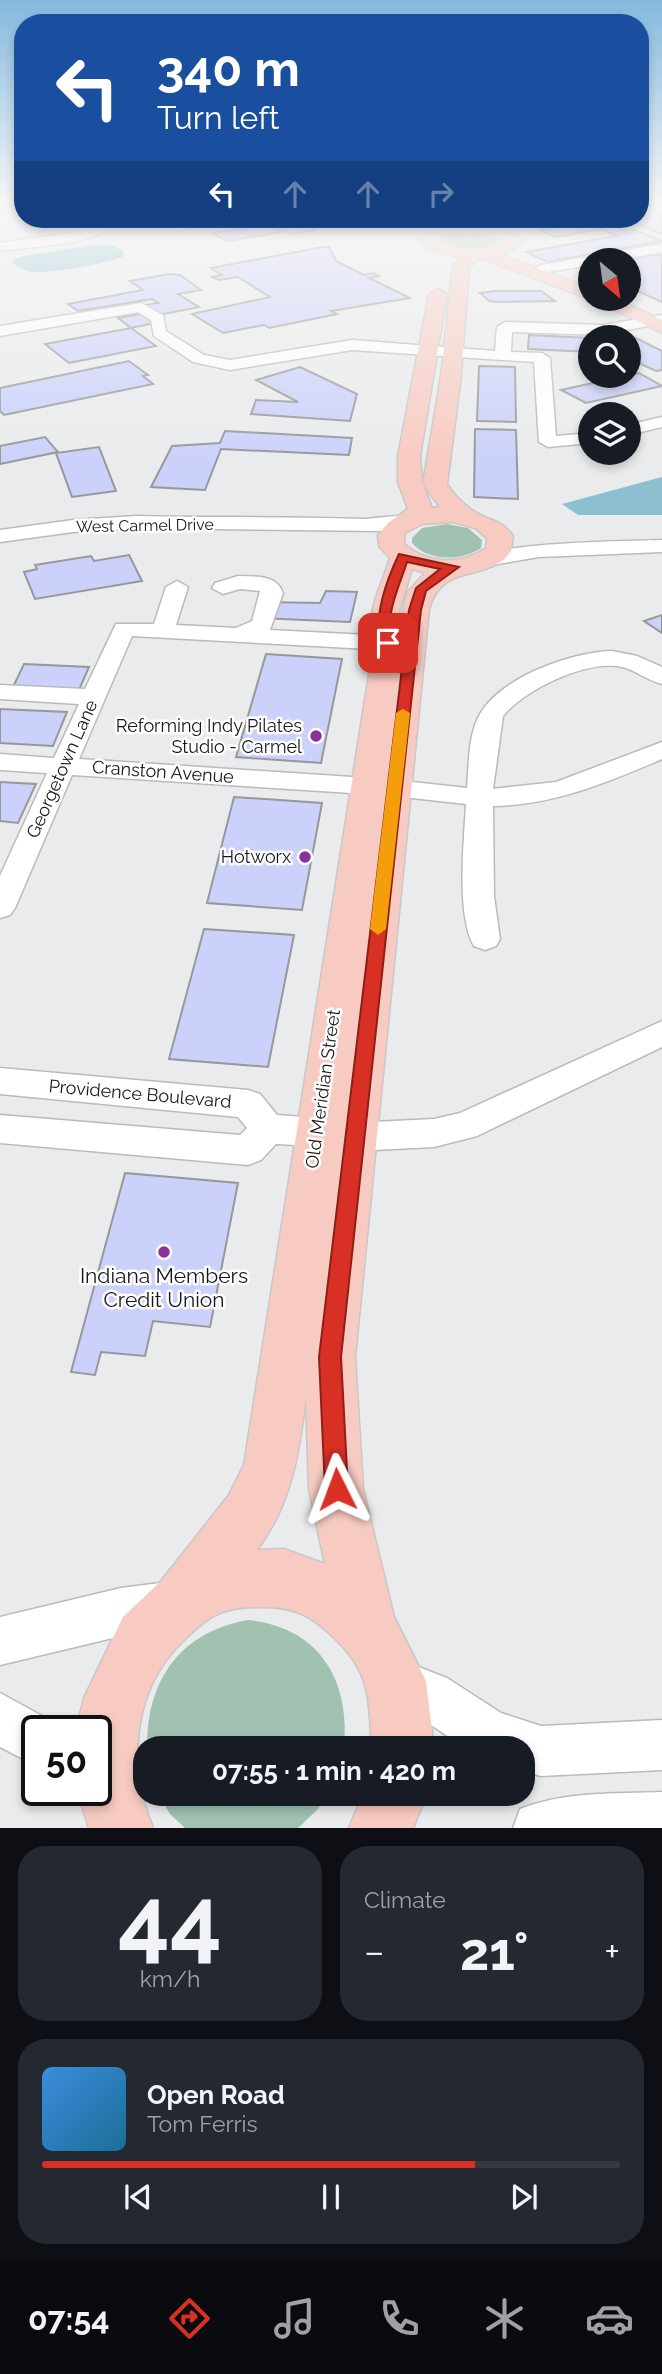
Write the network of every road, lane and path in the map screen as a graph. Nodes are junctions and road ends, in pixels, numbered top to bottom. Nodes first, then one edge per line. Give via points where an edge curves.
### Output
1 (439, 290) edge
2 (474, 290) edge
3 (513, 310) dead end
4 (562, 310) dead end
5 (632, 312) edge
6 (658, 323) edge
7 (591, 325) edge
8 (505, 327) junction
9 (578, 329) edge
10 (3, 333) edge
11 (427, 351) junction
12 (453, 354) junction
13 (503, 356) junction
14 (662, 422) edge
15 (641, 427) edge
16 (578, 439) edge
17 (466, 517) junction
18 (408, 521) junction
19 (249, 525) junction
20 (491, 527) junction
21 (662, 534) edge
22 (0, 536) edge
23 (662, 546) edge
24 (400, 554) junction
25 (469, 563) junction
26 (177, 587) dead end
27 (223, 588) dead end
28 (163, 630) junction
29 (252, 630) junction
30 (388, 643) junction
31 (662, 677) edge
32 (0, 692) edge
33 (93, 697) junction
34 (662, 751) edge
35 (0, 762) edge
36 (64, 766) junction
37 (381, 787) junction
38 (481, 795) junction
39 (0, 908) edge
40 (485, 939) dead end
41 (662, 1033) edge
42 (0, 1081) edge
43 (0, 1129) edge
44 (268, 1129) junction
45 (336, 1135) junction
46 (179, 1602) junction
47 (368, 1629) junction
48 (0, 1641) edge
49 (395, 1682) junction
50 (0, 1718) edge
51 (21, 1731) edge
52 (403, 1736) edge
53 (662, 1745) edge
54 (389, 1806) edge
55 (112, 1810) edge
56 (662, 1818) edge
57 (381, 1828) edge
58 (539, 1828) edge

1 - 11 main road
2 - 12 main road
3 - 8 street via 504,316
4 - 7 street
5 - 6 main road
8 - 9 street
8 - 13 street
10 - 11 street via 141,307 158,318 159,333 199,359 221,364 257,363 352,345
11 - 12 street
11 - 18 main road via 408,466 421,511
12 - 13 street
12 - 17 main road via 435,484
13 - 16 street via 542,358 548,442
14 - 15 street
17 - 18 main road via 431,515
17 - 20 main road
18 - 19 street, West Carmel Drive
18 - 24 main road, Old Meridian Street via 391,535
19 - 22 street, West Carmel Drive via 118,523
19 - 24 street, West Carmel Drive via 284,533 367,538
20 - 21 street via 545,538
20 - 25 main road via 500,536 501,547
23 - 25 street via 539,551
24 - 25 main road via 425,564
24 - 30 main road, Old Meridian Street via 386,609
25 - 37 main road, Old Meridian Street via 432,578 418,594
26 - 28 street
27 - 29 street via 238,582 265,584
28 - 29 street
28 - 33 street, Georgetown Lane via 124,629
29 - 30 street
30 - 37 main road, Old Meridian Street
31 - 38 street via 634,663 593,657 561,667 509,696 488,726
32 - 33 street
33 - 36 street, Georgetown Lane
34 - 38 street, Cranston Avenue via 550,793
35 - 36 street, Cranston Avenue
36 - 37 street, Cranston Avenue
36 - 39 street, Georgetown Lane
37 - 38 street, Cranston Avenue
37 - 45 main road, Old Meridian Street
38 - 40 street via 479,911
41 - 45 street via 465,1126 434,1133
42 - 44 street, Providence Boulevard via 248,1104
43 - 44 street via 248,1150
44 - 45 street
45 - 46 main road, Old Meridian Street via 270,1468 241,1526
45 - 47 main road, Old Meridian Street via 330,1357 337,1489
46 - 47 main road via 231,1578 281,1576 329,1593
46 - 48 street
46 - 55 main road, Old Meridian Street via 142,1640 118,1686 106,1738
47 - 49 main road
49 - 52 main road
49 - 53 street via 430,1695 488,1734 541,1751
50 - 51 street
54 - 57 main road
56 - 58 street

